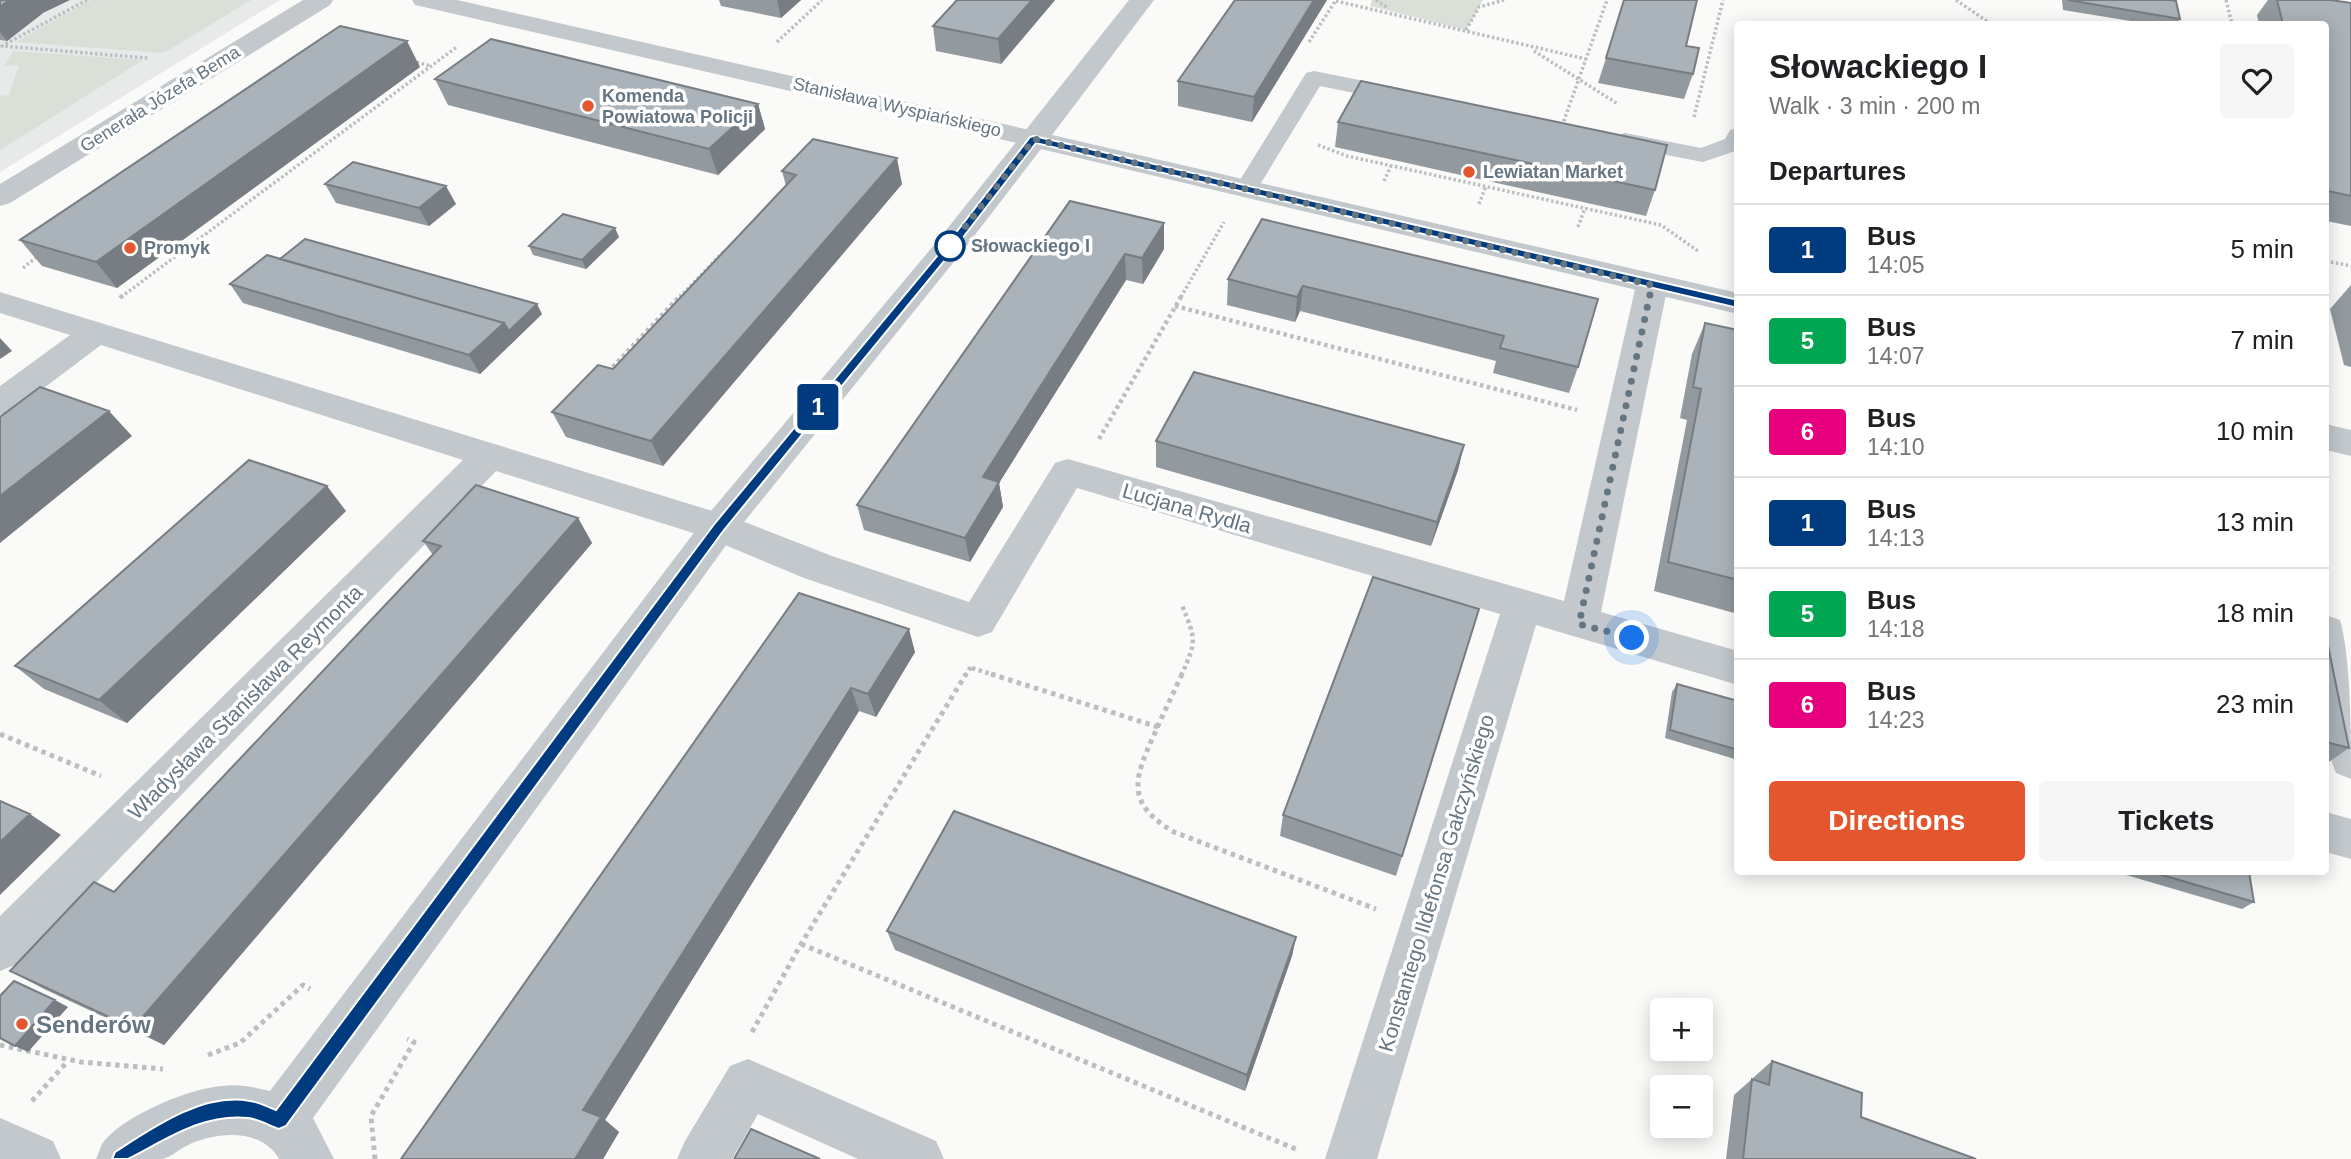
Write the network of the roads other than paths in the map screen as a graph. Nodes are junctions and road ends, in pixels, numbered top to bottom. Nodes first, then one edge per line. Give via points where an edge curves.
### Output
1 (321, 0) edge
2 (424, 0) edge
3 (1142, 0) edge
4 (1418, 99) edge
5 (1561, 127) edge
6 (1034, 139) junction
7 (1734, 144) edge
8 (1246, 188) junction
9 (0, 197) edge
10 (1652, 285) junction
11 (0, 302) edge
12 (1734, 303) edge
13 (89, 330) junction
14 (0, 403) edge
15 (2329, 438) edge
16 (2351, 443) edge
17 (490, 455) junction
18 (719, 527) junction
19 (1522, 607) junction
20 (1579, 624) junction
21 (2329, 646) edge
22 (1734, 667) edge
23 (2351, 760) edge
24 (2329, 833) edge
25 (2351, 839) edge
26 (0, 948) edge
27 (294, 1139) edge
28 (0, 1144) edge
29 (35, 1159) edge
30 (122, 1159) edge
31 (703, 1159) edge
32 (918, 1159) edge
33 (1351, 1159) edge

1 - 9 street, Generała Józefa Bema
2 - 6 street, Stanisława Wyspiańskiego
3 - 6 street
4 - 8 lane via 1314,78
5 - 7 lane via 1703,155
6 - 8 street, Stanisława Wyspiańskiego
6 - 18 street
8 - 10 street, Stanisława Wyspiańskiego
10 - 12 street, Stanisława Wyspiańskiego
10 - 20 street
11 - 13 street
13 - 14 street
13 - 17 street
15 - 16 street
17 - 18 street
17 - 26 street, Władysława Stanisława Reymonta
18 - 19 street, Lucjana Rydla via 818,567 978,621 1068,472
18 - 27 street via 353,1017
19 - 20 street, Lucjana Rydla
19 - 33 street, Konstantego Ildefonsa Gałczyńskiego
20 - 22 street, Lucjana Rydla
21 - 23 street
24 - 25 street
27 - 30 street via 249,1109 212,1112 171,1125
28 - 29 street
31 - 32 street via 748,1084

